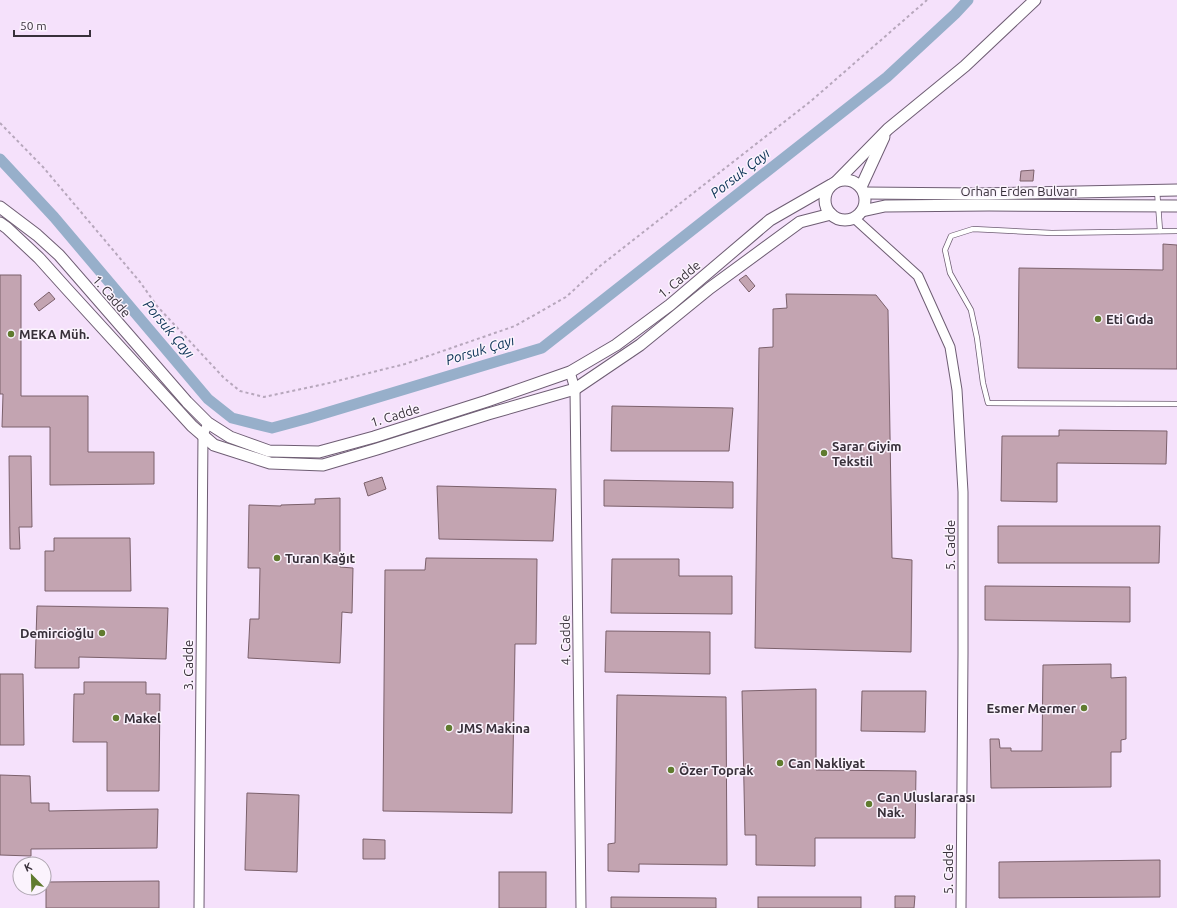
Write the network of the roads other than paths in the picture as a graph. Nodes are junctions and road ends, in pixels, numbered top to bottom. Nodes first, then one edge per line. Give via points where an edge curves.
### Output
1 (1035, 0) edge
2 (888, 129) junction
3 (834, 184) junction
4 (863, 190) junction
5 (1157, 190) junction
6 (1177, 190) edge
7 (1158, 206) junction
8 (1177, 206) edge
9 (0, 207) edge
10 (831, 214) junction
11 (858, 214) junction
12 (0, 223) edge
13 (1160, 231) junction
14 (1177, 231) edge
15 (570, 372) junction
16 (575, 389) junction
17 (1177, 404) edge
18 (208, 423) junction
19 (203, 435) junction
20 (199, 908) edge
21 (581, 908) edge
22 (961, 908) edge

1 - 2 street via 965,66
2 - 3 street
2 - 4 street
3 - 4 street, Orhan Erden Bulvarı via 850,180 856,182
3 - 10 street via 826,196
3 - 15 street, 1. Cadde via 770,220 670,305 616,345
4 - 5 street, Orhan Erden Bulvarı via 976,194
4 - 11 street via 866,199
5 - 6 street, Orhan Erden Bulvarı
5 - 7 lane
7 - 8 street, Orhan Erden Bulvarı
7 - 11 street, Orhan Erden Bulvarı via 885,206
7 - 13 lane
9 - 18 street, 1. Cadde via 59,255
10 - 11 street, Orhan Erden Bulvarı via 842,219
10 - 16 street, 1. Cadde via 800,222 710,288 640,345
11 - 22 street, 5. Cadde via 918,276 950,347 957,390 963,492
12 - 19 street, 1. Cadde via 39,258
13 - 14 lane
13 - 17 lane via 1052,233 973,229 951,236 945,250 950,273 971,310 988,403
15 - 16 street, 4. Cadde
15 - 18 street, 1. Cadde via 487,401 319,452 270,451 230,437
16 - 19 street, 1. Cadde via 323,465 270,463 214,445
16 - 21 street, 4. Cadde
18 - 19 street, 3. Cadde
19 - 20 street, 3. Cadde

